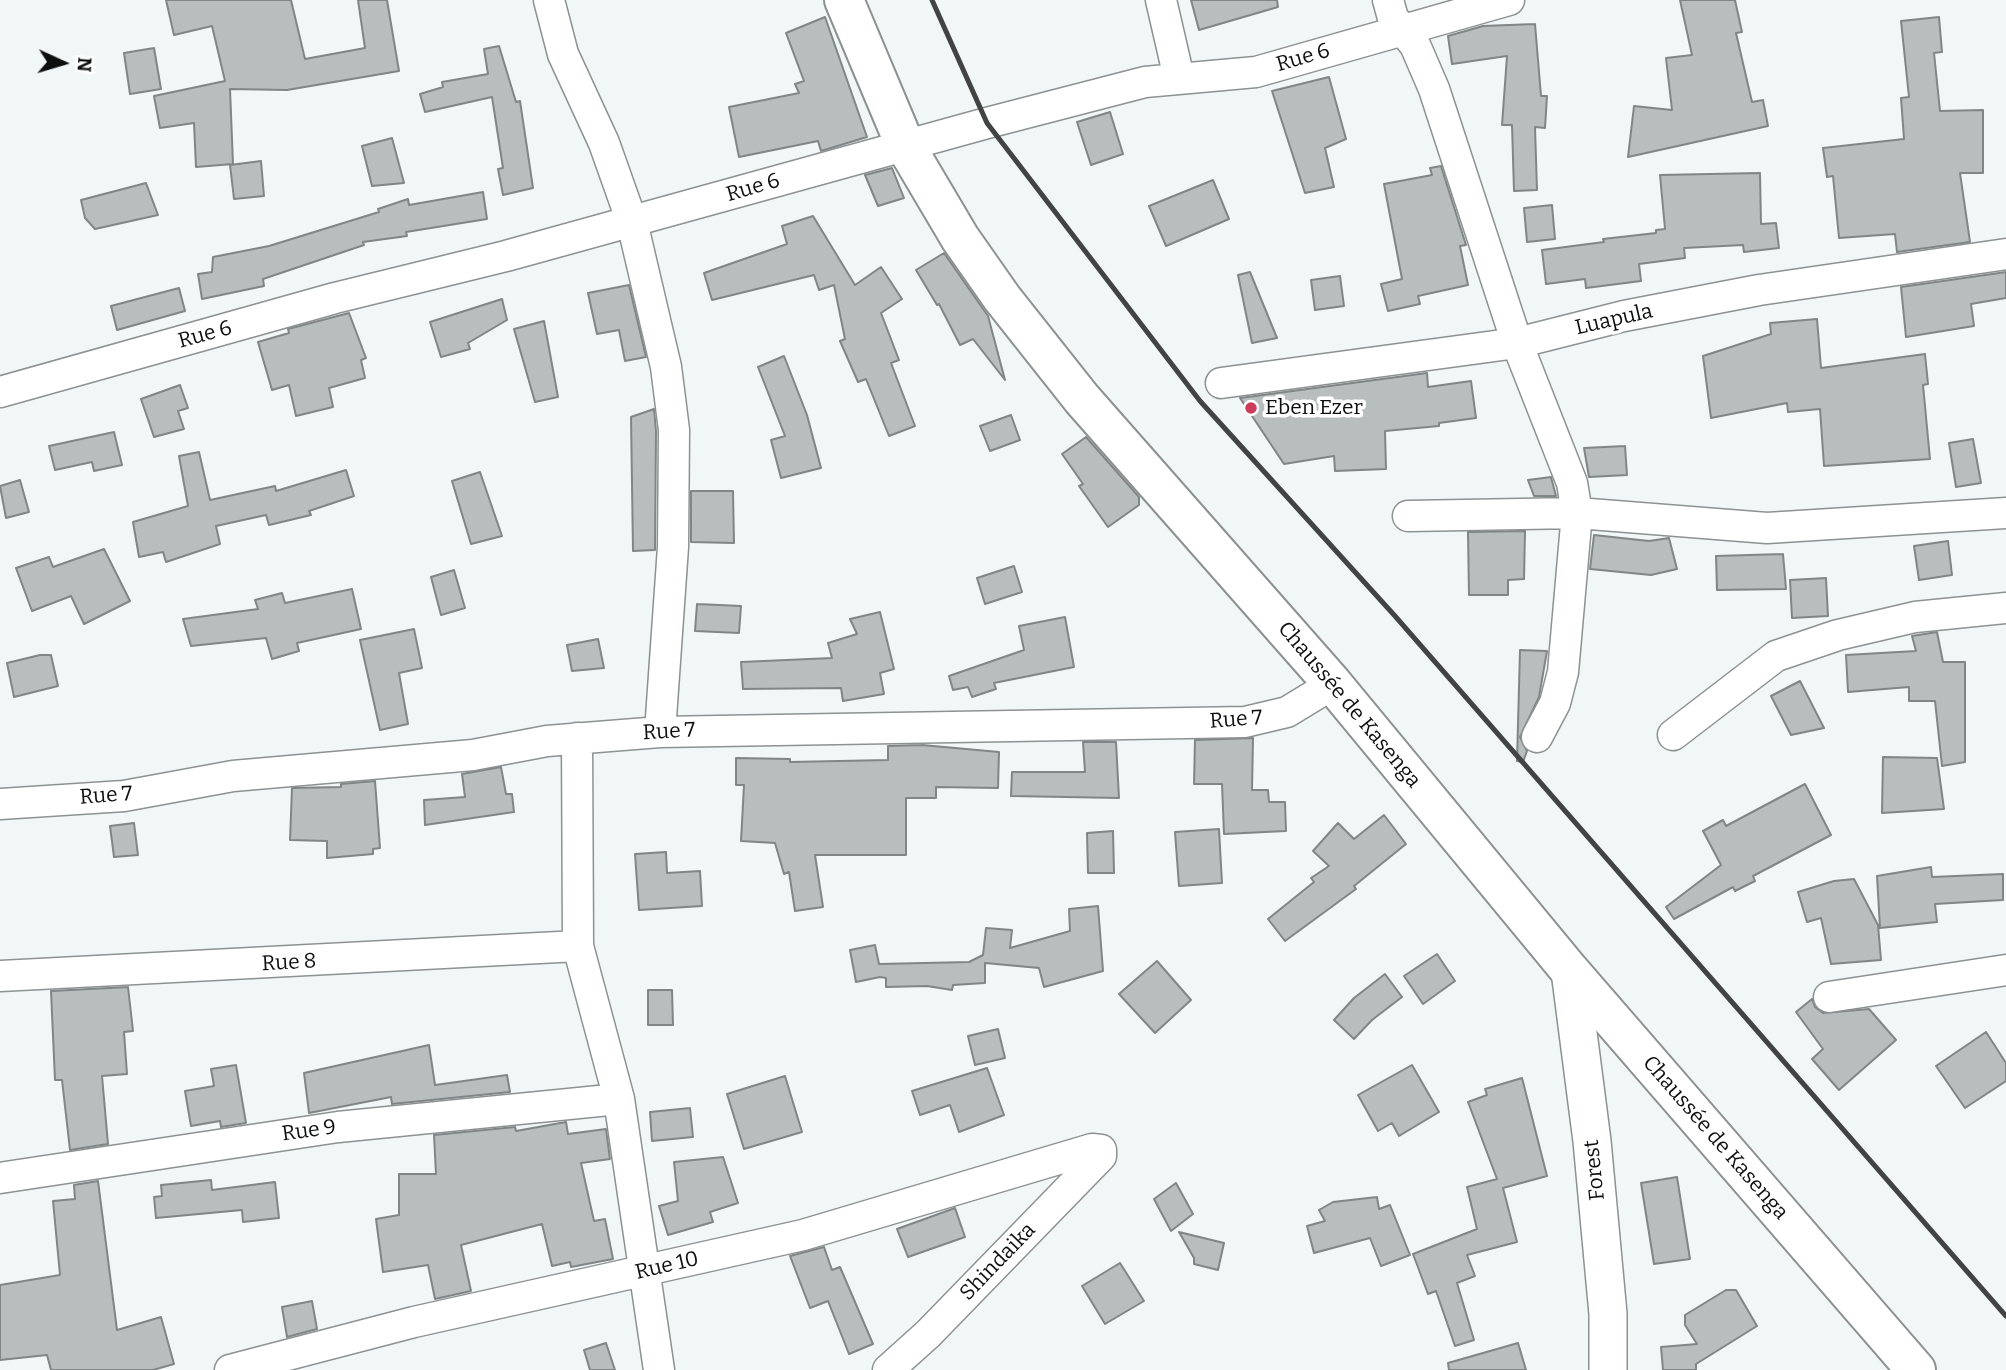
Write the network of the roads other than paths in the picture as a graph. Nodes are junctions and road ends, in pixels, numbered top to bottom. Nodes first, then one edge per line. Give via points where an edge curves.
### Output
1 (549, 0) edge
2 (844, 0) edge
3 (1161, 0) edge
4 (1388, 0) edge
5 (1509, 0) edge
6 (1404, 30) junction
7 (1179, 78) junction
8 (905, 145) junction
9 (632, 222) junction
10 (2006, 254) edge
11 (1517, 343) junction
12 (1221, 383) dead end
13 (0, 392) edge
14 (1577, 513) junction
15 (2006, 513) edge
16 (1408, 516) dead end
17 (2006, 608) edge
18 (1333, 684) junction
19 (660, 732) junction
20 (1673, 735) dead end
21 (1537, 737) dead end
22 (578, 738) junction
23 (0, 804) edge
24 (578, 946) junction
25 (2006, 970) edge
26 (1570, 971) junction
27 (0, 976) edge
28 (1829, 997) dead end
29 (619, 1099) junction
30 (1101, 1150) joint
31 (0, 1178) edge
32 (646, 1271) junction
33 (230, 1370) edge
34 (659, 1370) edge
35 (888, 1370) edge
36 (1608, 1370) edge
37 (1916, 1370) edge

1 - 9 street via 563,54 604,142
2 - 8 main road, Chaussée de Kasenga
3 - 7 street
4 - 6 street via 1393,18
5 - 6 street, Rue 6
6 - 7 street, Rue 6 via 1256,72
6 - 11 street via 1422,57 1434,89
7 - 8 street, Rue 6 via 1145,82
8 - 9 street, Rue 6
8 - 18 main road, Chaussée de Kasenga via 1002,298 1180,513
9 - 13 street, Rue 6 via 335,298
9 - 19 street via 666,368 674,430 673,547
10 - 11 street, Luapula via 1759,290
11 - 12 street, Luapula
11 - 14 street via 1565,461
14 - 15 street via 1767,528
14 - 16 street
14 - 21 street via 1563,672 1555,703
17 - 20 street via 1915,617 1776,656
18 - 19 street, Rue 7 via 1287,712 1245,722
18 - 26 main road, Chaussée de Kasenga
19 - 22 street, Rue 7
22 - 23 street, Rue 7 via 473,755 224,777 124,796
22 - 24 street
24 - 27 street, Rue 8
24 - 29 street
25 - 28 street
26 - 36 street, Forest via 1592,1141 1608,1314
26 - 37 main road, Chaussée de Kasenga
29 - 31 street, Rue 9 via 338,1127
29 - 32 street
30 - 32 street, Rue 10 via 1091,1149 803,1235
30 - 35 street, Shindaika via 1101,1156 929,1334
32 - 33 street, Rue 10 via 414,1322
32 - 34 street

